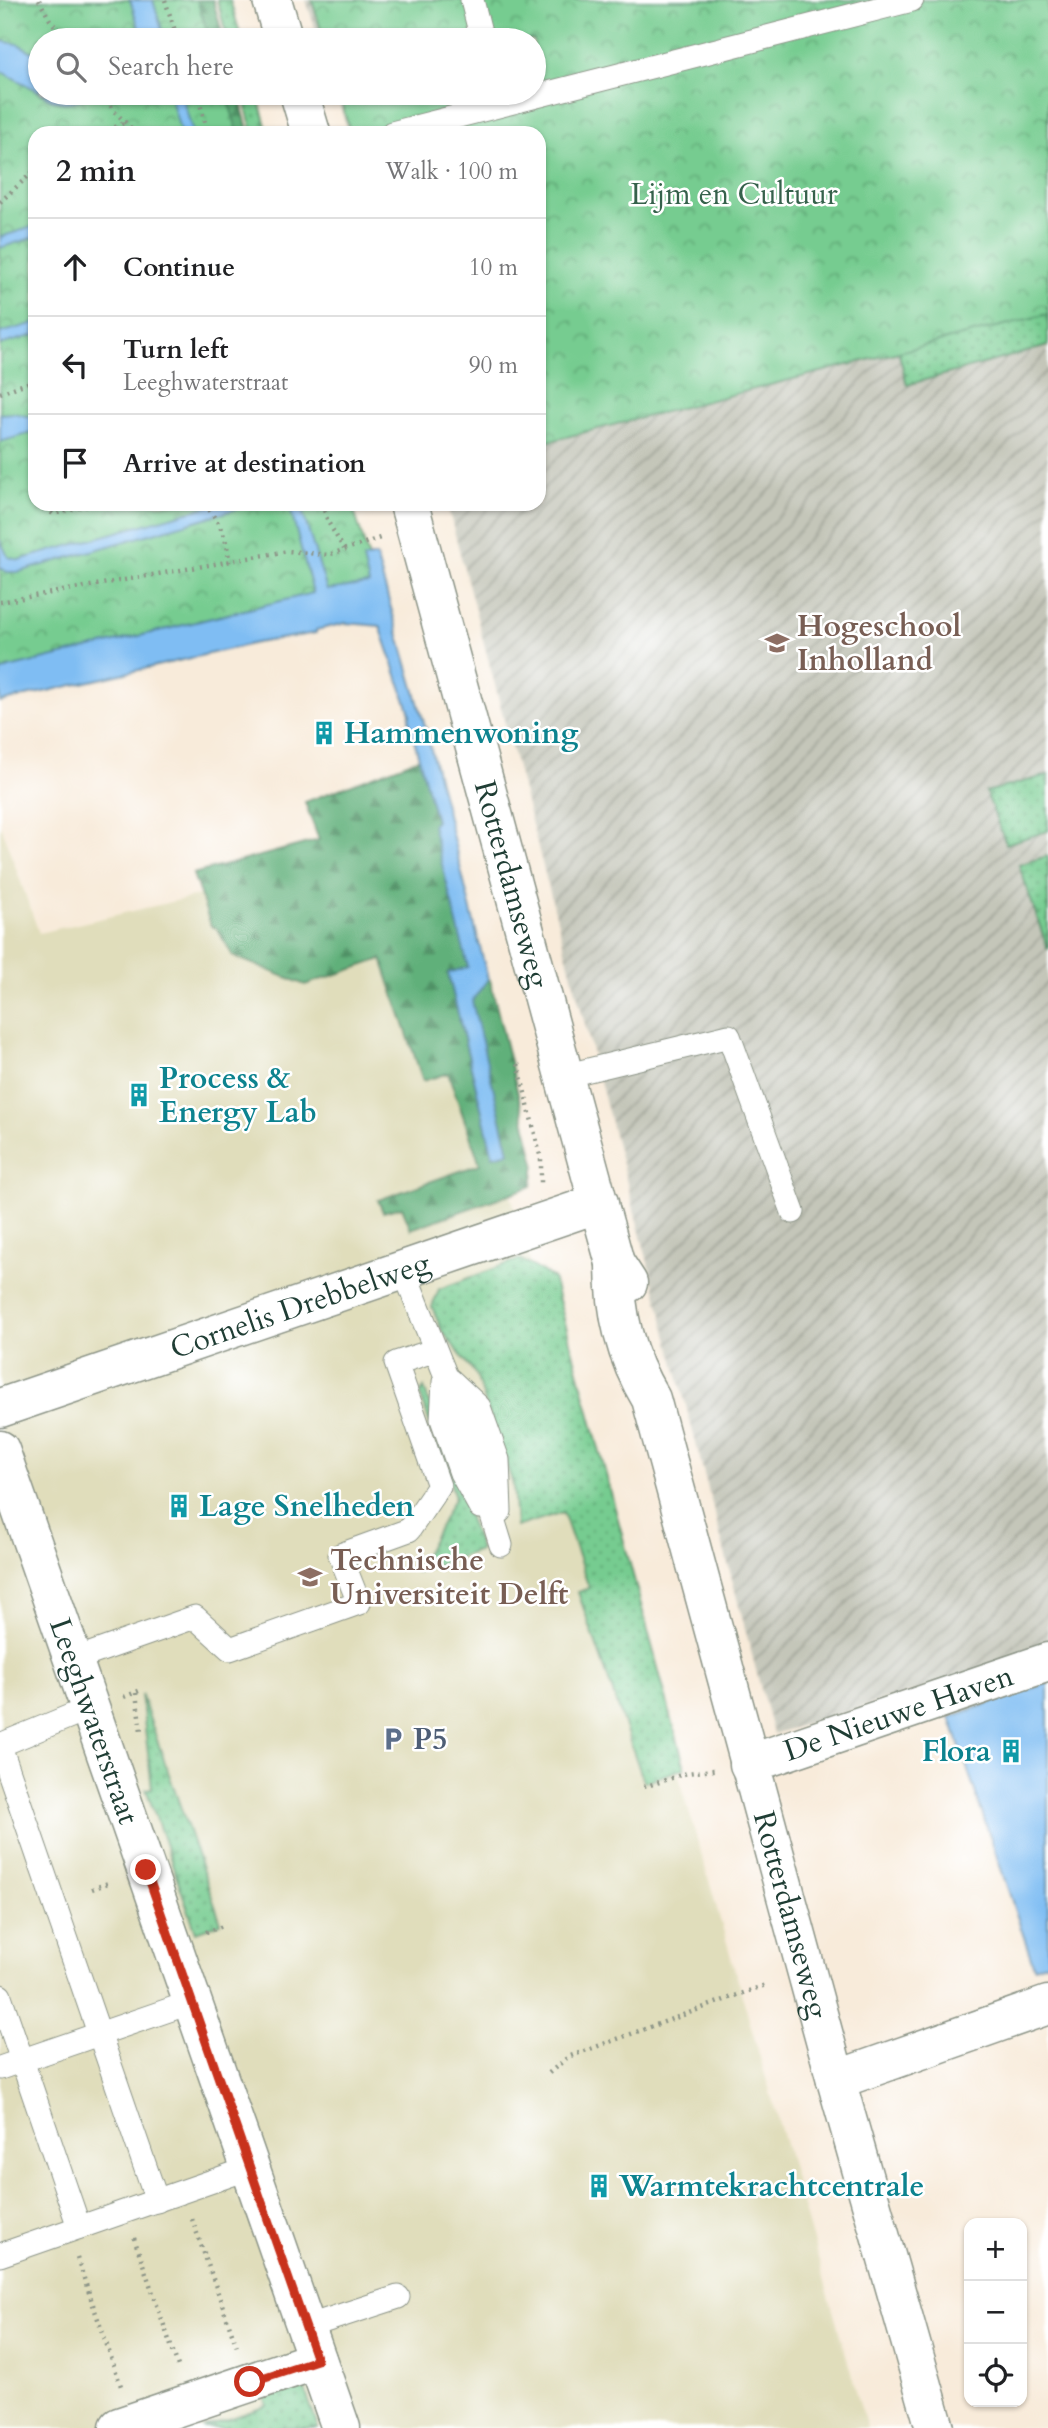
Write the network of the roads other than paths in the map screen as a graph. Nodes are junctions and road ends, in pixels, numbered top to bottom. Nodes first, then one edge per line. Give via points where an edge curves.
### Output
1 (272, 0) edge
2 (472, 0) edge
3 (912, 0) edge
4 (280, 28) edge
5 (479, 28) edge
6 (546, 88) edge
7 (303, 105) edge
8 (479, 105) edge
9 (309, 126) edge
10 (414, 126) edge
11 (411, 511) edge
12 (564, 1076) junction
13 (598, 1203) junction
14 (793, 1212) dead end
15 (404, 1271) junction
16 (433, 1351) junction
17 (0, 1408) edge
18 (0, 1450) edge
19 (501, 1545) dead end
20 (73, 1660) junction
21 (1048, 1662) edge
22 (90, 1709) junction
23 (0, 1745) edge
24 (749, 1764) junction
25 (0, 1996) edge
26 (192, 2001) junction
27 (1048, 2005) edge
28 (99, 2034) junction
29 (22, 2060) junction
30 (0, 2068) edge
31 (836, 2080) junction
32 (250, 2168) junction
33 (157, 2201) junction
34 (73, 2229) junction
35 (0, 2255) edge
36 (398, 2297) dead end
37 (311, 2344) junction
38 (123, 2426) edge
39 (341, 2428) edge
40 (935, 2428) edge

1 - 4 street
2 - 5 lane
3 - 6 lane
7 - 9 street
8 - 10 lane
11 - 12 street, Rotterdamseweg
12 - 13 street, Rotterdamseweg
12 - 14 lane via 729,1036
13 - 15 street, Cornelis Drebbelweg
13 - 24 street, Rotterdamseweg via 615,1263 637,1297 655,1364 651,1399
15 - 16 lane
15 - 17 street, Cornelis Drebbelweg
16 - 19 lane via 470,1441
16 - 20 lane via 396,1363 439,1486 409,1530 340,1555 359,1603 230,1649 195,1617
18 - 20 street, Leeghwaterstraat
20 - 22 street, Leeghwaterstraat
21 - 24 street, De Nieuwe Haven
22 - 23 lane
22 - 26 street, Leeghwaterstraat
23 - 28 lane
24 - 31 street, Rotterdamseweg
25 - 29 lane
26 - 28 lane
26 - 32 street, Leeghwaterstraat
27 - 31 street
28 - 29 lane
28 - 33 lane
29 - 30 lane
29 - 34 lane
31 - 40 street, Rotterdamseweg
32 - 33 lane
32 - 37 street, Leeghwaterstraat
33 - 34 lane
34 - 35 lane
36 - 37 lane
37 - 38 street via 250,2382
37 - 39 street, Leeghwaterstraat

